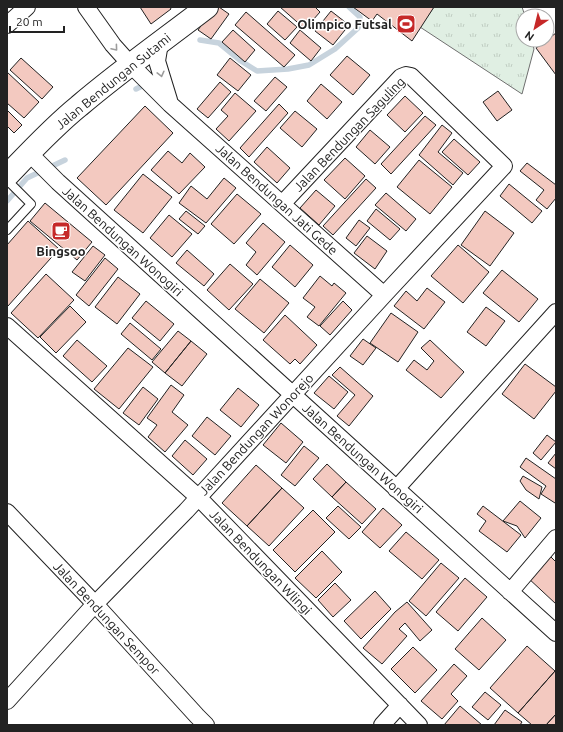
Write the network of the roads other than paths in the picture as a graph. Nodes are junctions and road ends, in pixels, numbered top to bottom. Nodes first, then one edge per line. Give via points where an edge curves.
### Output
1 (27, 7) edge
2 (86, 7) edge
3 (206, 7) edge
4 (7, 25) edge
5 (160, 43) junction
6 (130, 64) junction
7 (170, 104) junction
8 (32, 156) junction
9 (504, 166) joint
10 (8, 180) edge
11 (282, 204) junction
12 (7, 230) edge
13 (384, 295) junction
14 (556, 312) edge
15 (7, 326) edge
16 (293, 395) junction
17 (396, 489) junction
18 (198, 497) junction
19 (7, 512) edge
20 (556, 538) edge
21 (510, 592) junction
22 (95, 604) junction
23 (556, 634) edge
24 (7, 701) edge
25 (400, 705) junction
26 (206, 725) edge
27 (382, 725) edge
28 (419, 725) edge

1 - 4 street
2 -> 6 street, Jalan Bendungan Jati Gede
3 - 5 main road, Jalan Bendungan Sutami
5 - 6 main road, Jalan Bendungan Sutami
5 -> 7 street via 157,60
6 - 7 street, Jalan Bendungan Jati Gede
6 - 8 main road, Jalan Bendungan Sutami via 78,106
7 - 11 street, Jalan Bendungan Jati Gede
8 - 10 main road, Jalan Bendungan Sutami
8 - 16 street, Jalan Bendungan Wonogiri
9 - 11 street, Jalan Bendungan Saguling via 411,76 406,75 401,77
9 - 13 street, Jalan Bendungan Wonorejo
10 - 12 lane via 31,204
11 - 13 street, Jalan Bendungan Jati Gede
13 - 16 street, Jalan Bendungan Wonorejo
14 - 17 street
15 - 18 street, Jalan Bendungan Wlingi
16 - 17 street, Jalan Bendungan Wonogiri
16 - 18 street, Jalan Bendungan Wonorejo
17 - 21 street, Jalan Bendungan Wonogiri
18 - 22 street, Jalan Bendungan Wonorejo
18 - 25 street, Jalan Bendungan Wlingi
19 - 22 street, Jalan Bendungan Sempor
20 - 21 street
21 - 23 street, Jalan Bendungan Wonogiri
22 - 24 street, Jalan Bendungan Wonorejo
22 - 26 street, Jalan Bendungan Sempor
25 - 27 street
25 - 28 street, Jalan Bendungan Wlingi

